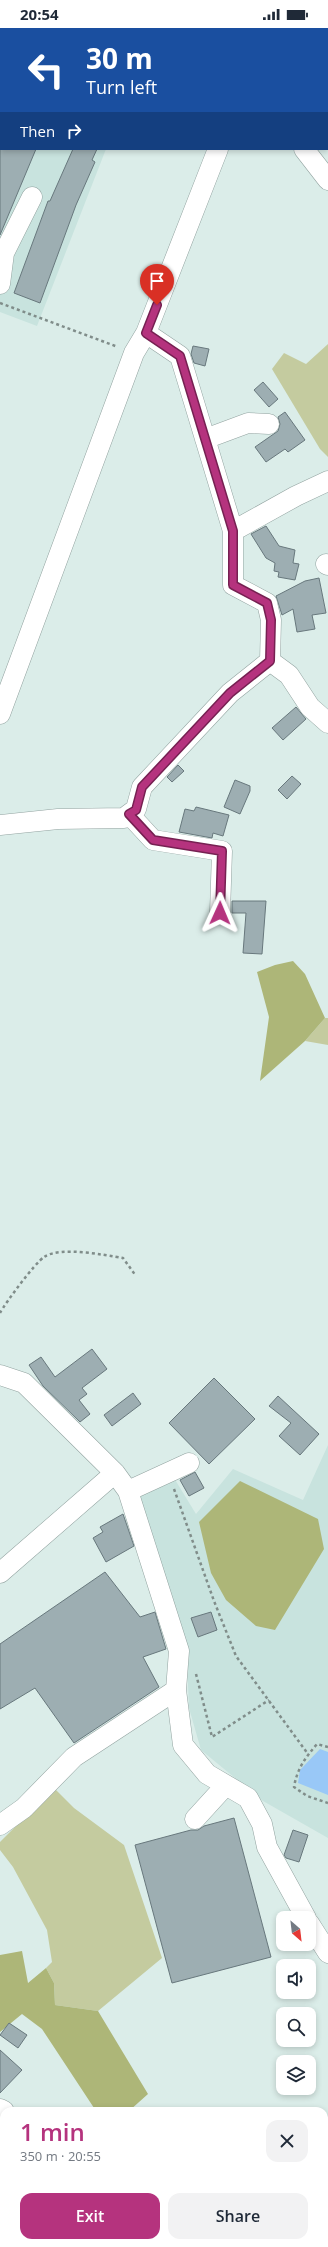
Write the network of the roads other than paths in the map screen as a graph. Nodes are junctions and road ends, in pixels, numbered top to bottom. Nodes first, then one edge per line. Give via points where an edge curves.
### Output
1 (218, 150) edge
2 (305, 150) edge
3 (328, 180) edge
4 (32, 197) dead end
5 (0, 284) edge
6 (146, 333) junction
7 (269, 424) dead end
8 (205, 439) junction
9 (328, 481) edge
10 (233, 531) junction
11 (270, 661) junction
12 (0, 714) edge
13 (328, 723) edge
14 (129, 814) junction
15 (0, 825) edge
16 (220, 913) dead end
17 (0, 1375) edge
18 (189, 1463) dead end
19 (115, 1473) junction
20 (128, 1491) junction
21 (0, 1573) edge
22 (176, 1690) junction
23 (226, 1785) junction
24 (195, 1818) dead end
25 (0, 1826) edge
26 (302, 1911) edge
27 (316, 1934) edge
28 (328, 1953) edge

1 - 6 street
2 - 3 street
4 - 5 street via 4,253
6 - 8 street via 180,356
6 - 12 street via 134,353
7 - 8 street via 248,423
8 - 10 street
9 - 10 street
10 - 11 street via 233,585 267,603 271,620
11 - 13 street via 289,675 310,707
11 - 14 street via 230,693 142,787 136,810
14 - 15 street via 124,818 58,818
14 - 16 street via 153,840 222,851
17 - 19 street via 24,1383
18 - 20 street
19 - 20 street
19 - 21 street
20 - 22 street via 179,1651
22 - 23 street via 183,1744 207,1774
22 - 25 street via 74,1757 24,1808
23 - 24 street
23 - 26 street via 248,1798 262,1824 267,1847
27 - 28 street

